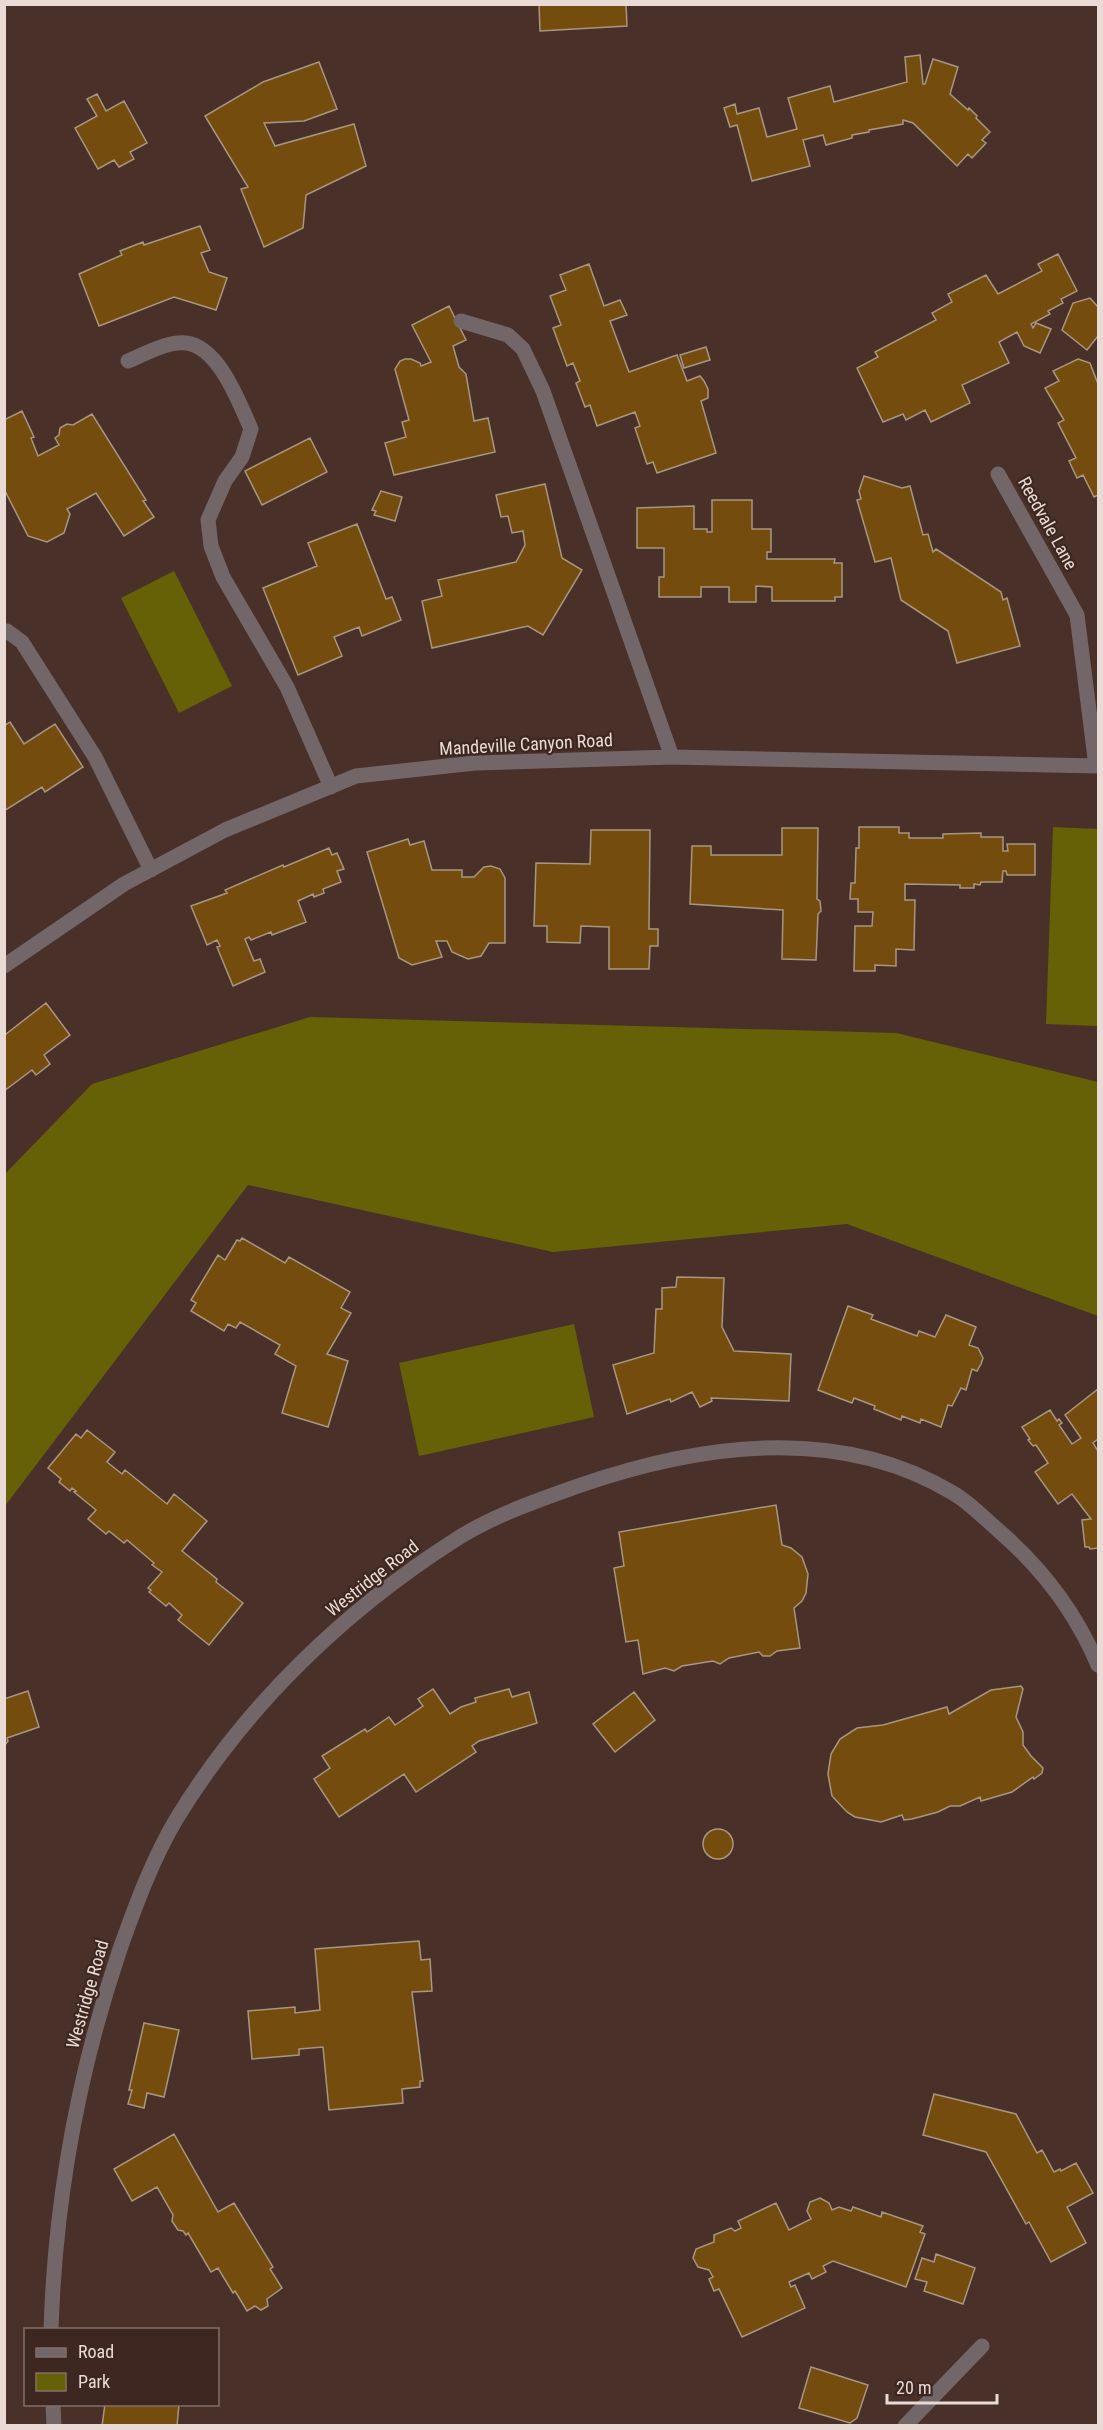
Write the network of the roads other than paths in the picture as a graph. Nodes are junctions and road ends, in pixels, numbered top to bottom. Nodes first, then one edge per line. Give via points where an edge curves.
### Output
1 (461, 321) dead end
2 (128, 361) dead end
3 (998, 474) dead end
4 (4, 632) edge
5 (672, 757) junction
6 (1097, 766) edge
7 (331, 787) junction
8 (151, 870) junction
9 (4, 966) edge
10 (1098, 1665) edge
11 (51, 2328) edge
12 (982, 2346) dead end
13 (53, 2406) edge
14 (54, 2426) edge
15 (905, 2426) edge

1 - 5 street via 508,335 523,349 543,391
2 - 7 street via 166,346 186,343 207,350 231,386 251,429 242,457 225,481 208,520 211,546 223,577 287,687
3 - 6 street, Reedvale Lane via 1077,615
4 - 8 street via 22,642 95,757
5 - 6 street, Mandeville Canyon Road
5 - 7 street, Mandeville Canyon Road via 475,764 356,776
7 - 8 street, Mandeville Canyon Road via 225,830
8 - 9 street, Mandeville Canyon Road via 124,884
10 - 11 street, Westridge Road via 1085,1634 1065,1603 1018,1547 957,1495 916,1475 839,1451 781,1447 669,1459 547,1497 457,1538 378,1594 304,1658 228,1742 176,1820 137,1900 105,1995 81,2091 59,2232
12 - 15 street
13 - 14 street

